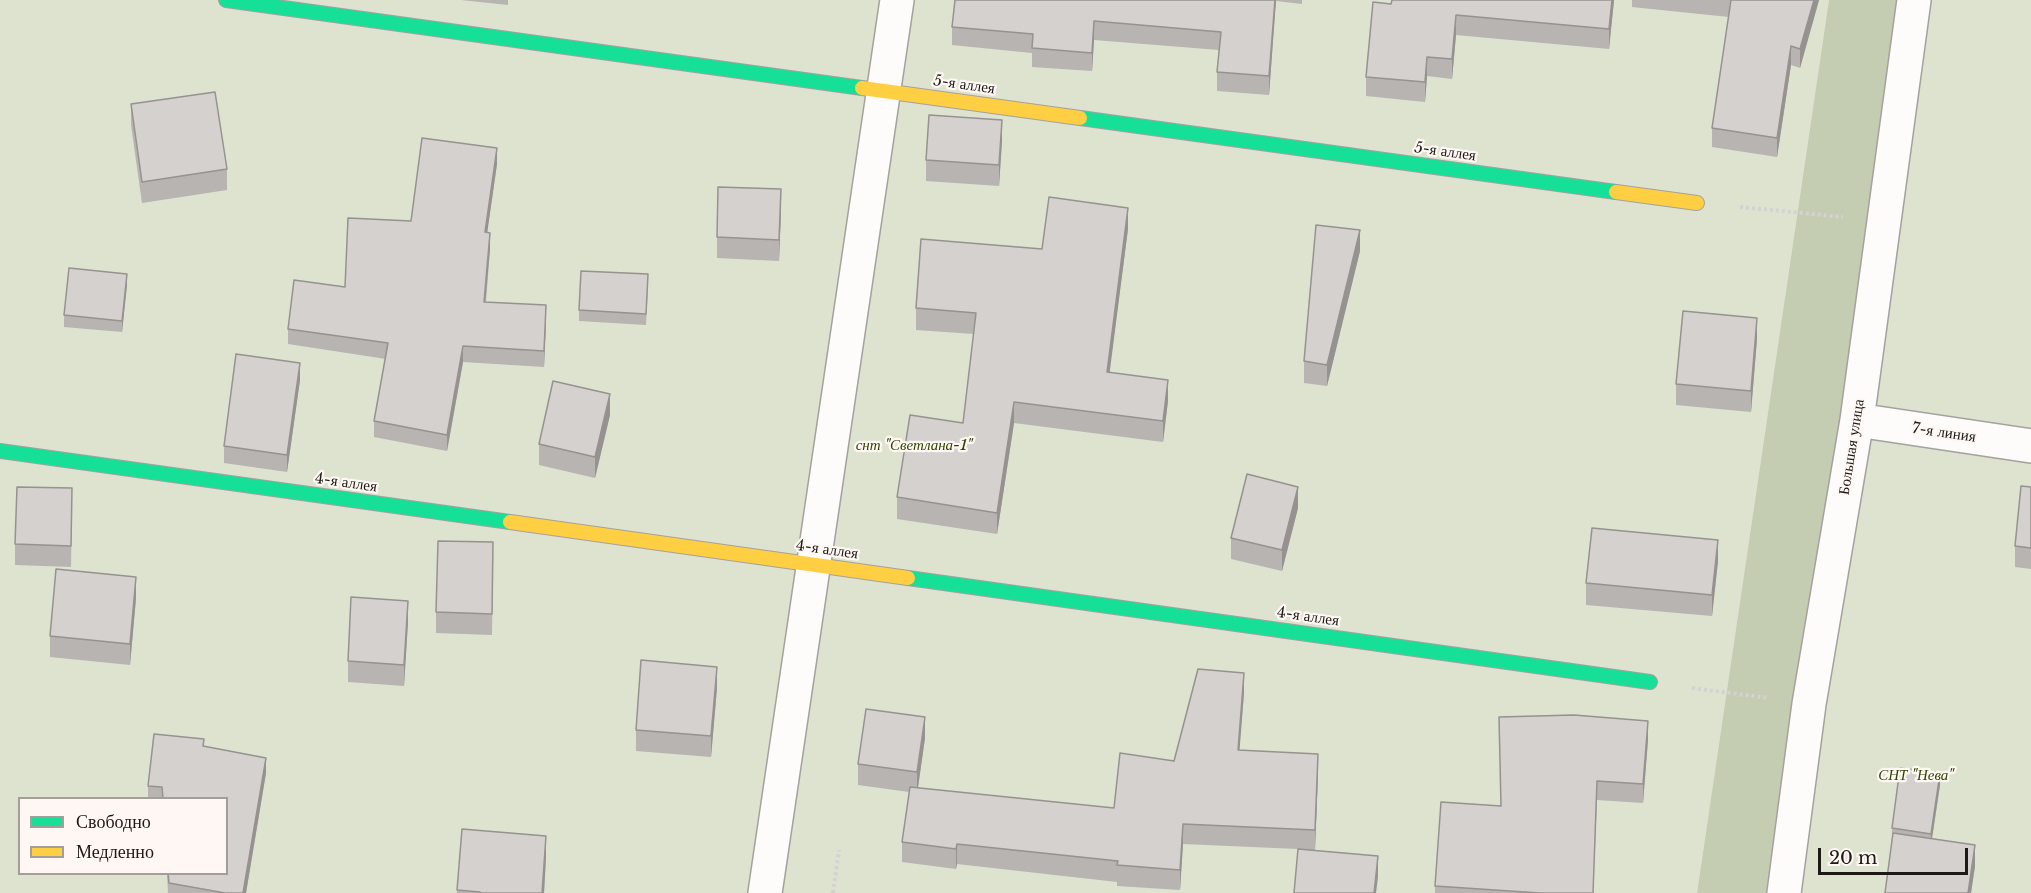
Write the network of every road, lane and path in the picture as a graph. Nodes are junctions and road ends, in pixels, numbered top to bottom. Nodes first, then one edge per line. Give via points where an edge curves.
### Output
1 (226, 0) edge
2 (897, 0) edge
3 (1914, 0) edge
4 (885, 90) junction
5 (1697, 203) joint
6 (1885, 221) junction
7 (1857, 420) junction
8 (2031, 446) edge
9 (0, 451) edge
10 (815, 565) junction
11 (1650, 682) joint
12 (1809, 704) junction
13 (839, 850) dead end
14 (765, 893) edge
15 (833, 893) edge
16 (1784, 893) edge

1 - 4 street, 5-я аллея
2 - 4 street
3 - 6 street, Большая улица
4 - 5 street, 5-я аллея
4 - 10 street
5 - 6 path
6 - 7 street, Большая улица
7 - 8 street, 7-я линия
7 - 12 street, Большая улица
9 - 10 street, 4-я аллея
10 - 11 street, 4-я аллея
10 - 14 street
11 - 12 path
12 - 16 street, Большая улица
13 - 15 path

